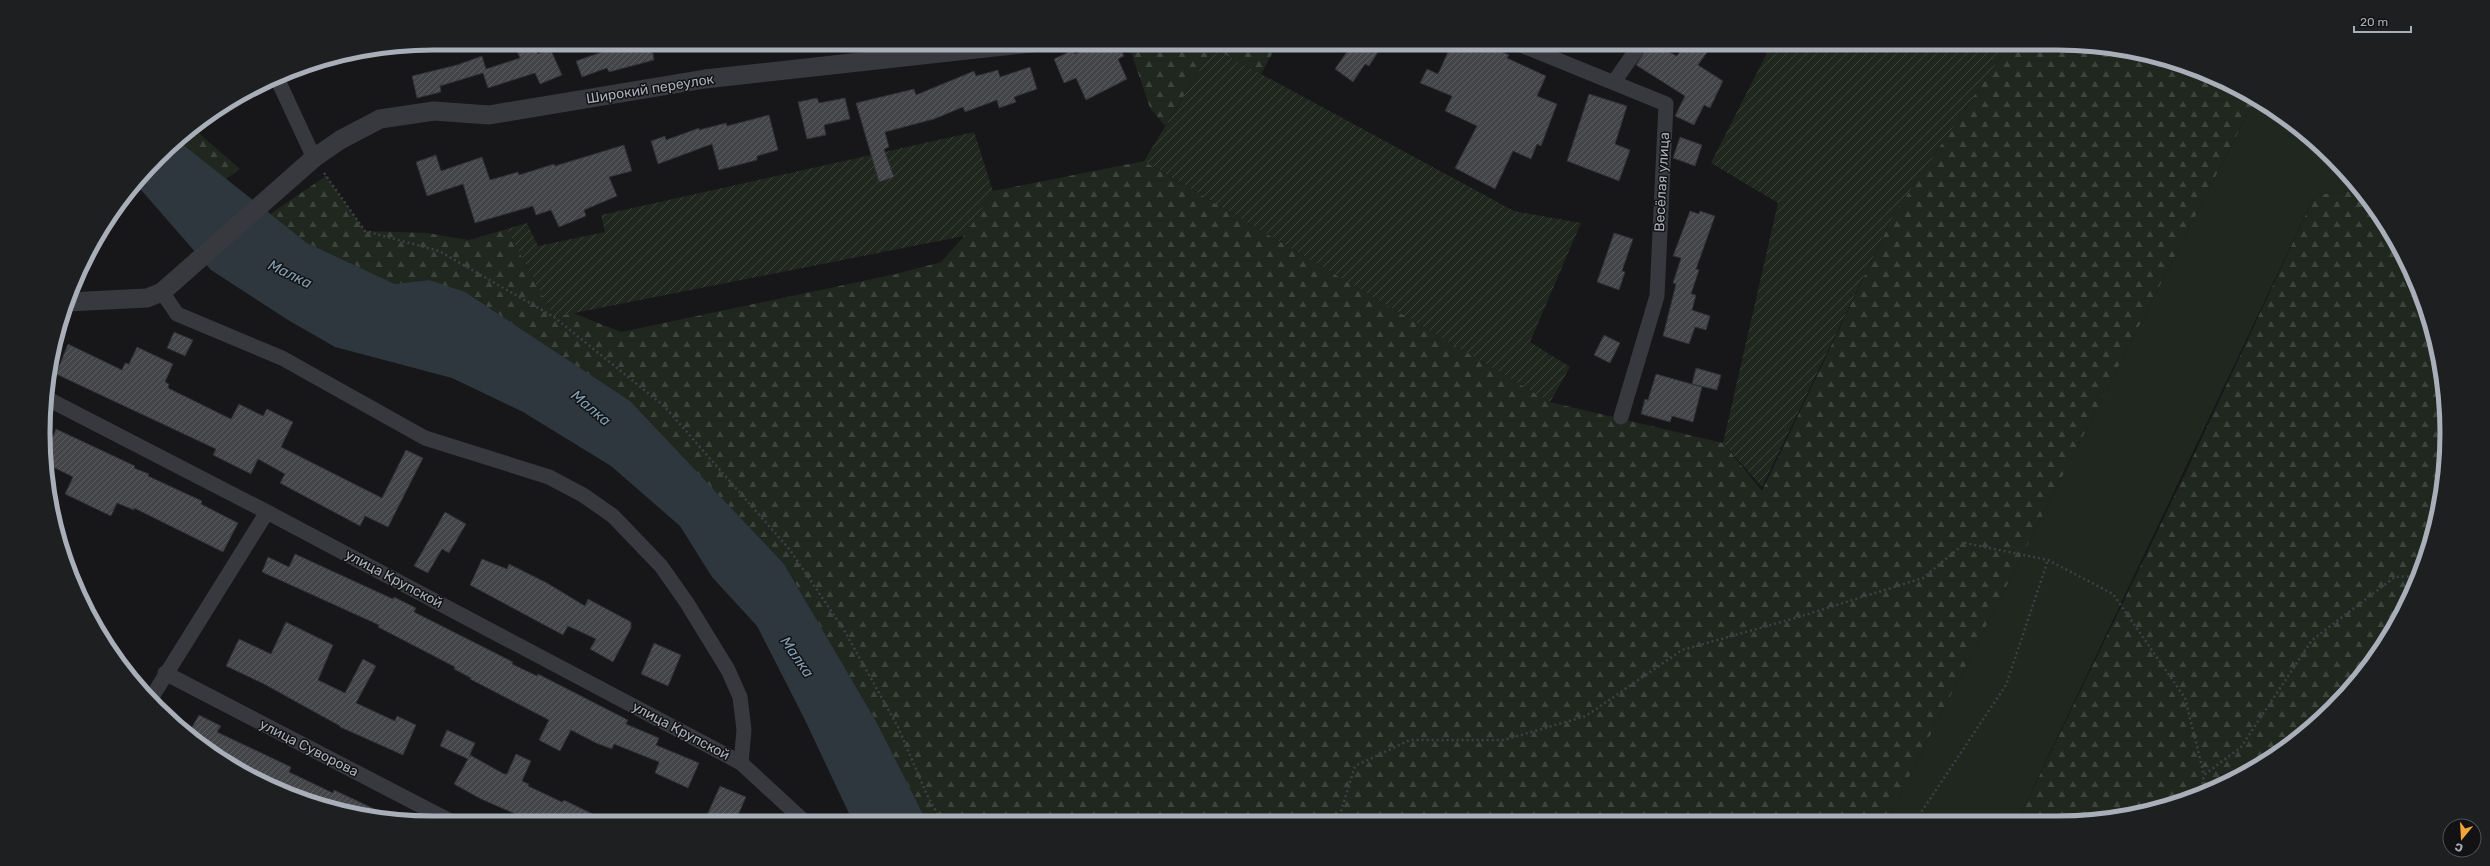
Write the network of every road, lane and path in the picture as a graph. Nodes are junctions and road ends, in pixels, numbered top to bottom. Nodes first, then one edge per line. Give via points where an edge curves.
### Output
1 (968, 50) edge
2 (1534, 50) edge
3 (1636, 50) edge
4 (279, 82) edge
5 (1614, 82) junction
6 (314, 158) junction
7 (162, 292) junction
8 (73, 302) edge
9 (52, 401) edge
10 (1621, 417) dead end
11 (267, 512) junction
12 (2048, 560) junction
13 (2412, 576) edge
14 (165, 674) junction
15 (153, 695) edge
16 (741, 763) junction
17 (2204, 775) junction
18 (2201, 788) edge
19 (440, 816) edge
20 (798, 816) edge
21 (939, 816) edge
22 (1340, 816) edge
23 (1919, 816) edge

1 - 6 street, Широкий переулок via 705,79 489,115 434,111 380,119 340,140
2 - 5 street, Весёлая улица
3 - 5 street
4 - 6 street
5 - 10 street, Весёлая улица via 1666,104 1657,296
6 - 7 street, Широкий переулок
6 - 21 path via 365,231 439,250 554,317 664,406 701,445 790,550 844,630 898,727
7 - 8 street via 147,298
7 - 16 street via 177,314 282,358 425,438 549,477 583,494 613,516 661,566 728,670 740,697 744,730
9 - 11 street, улица Крупской
11 - 14 street
11 - 16 street, улица Крупской
12 - 17 path via 2113,594 2185,698
12 - 22 path via 1966,543 1923,578 1682,650 1586,716 1504,740 1410,740 1355,766
12 - 23 path via 2006,686
13 - 17 path via 2395,577 2312,640 2241,747
14 - 15 street
14 - 19 street, улица Суворова
16 - 20 street, улица Крупской
17 - 18 path

